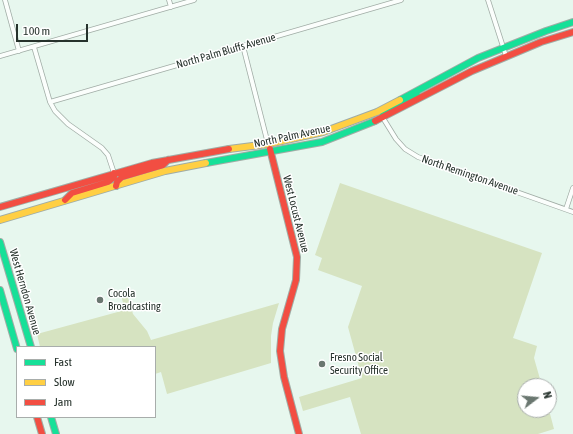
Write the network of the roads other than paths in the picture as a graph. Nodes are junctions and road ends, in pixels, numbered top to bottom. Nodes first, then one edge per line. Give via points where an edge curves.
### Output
1 (5, 0) edge
2 (169, 0) edge
3 (194, 0) edge
4 (401, 0) edge
5 (488, 0) edge
6 (171, 7) junction
7 (573, 22) edge
8 (573, 32) edge
9 (243, 46) junction
10 (34, 47) junction
11 (502, 48) junction
12 (19, 51) junction
13 (0, 56) edge
14 (506, 56) junction
15 (437, 80) junction
16 (50, 102) junction
17 (383, 118) junction
18 (268, 144) junction
19 (270, 152) junction
20 (169, 159) junction
21 (114, 173) junction
22 (116, 186) junction
23 (573, 188) edge
24 (62, 202) junction
25 (0, 207) edge
26 (566, 209) junction
27 (573, 212) edge
28 (0, 220) edge
29 (0, 242) edge
30 (0, 290) edge
31 (16, 346) edge
32 (31, 346) edge
33 (37, 418) edge
34 (51, 418) edge
35 (42, 434) edge
36 (56, 434) edge
37 (299, 434) edge

1 - 12 street
2 - 6 street
3 - 6 street
4 - 9 street, North Palm Bluffs Avenue
5 - 11 street
6 - 10 street
7 - 11 main road, North Palm Avenue
8 - 14 main road, North Palm Avenue
9 - 16 street, North Palm Bluffs Avenue
9 - 18 street, West Locust Avenue
10 - 12 street
10 - 16 street
11 - 14 street
11 - 15 main road, North Palm Avenue
12 - 13 street
14 - 17 main road, North Palm Avenue
15 - 17 main road via 421,93 385,113
15 - 18 main road, North Palm Avenue via 377,112 352,122 323,132
16 - 21 street via 63,119 102,148 108,155
17 - 19 main road, North Palm Avenue via 322,142
17 - 26 street, North Remington Avenue via 396,140 418,157
18 - 19 main road, West Locust Avenue
18 - 20 main road, North Palm Avenue
19 - 22 main road, North Palm Avenue via 165,171
19 - 37 main road, West Locust Avenue via 297,257 296,280 282,329 280,351
20 - 21 main road, North Palm Avenue
20 - 22 main road via 163,164 122,177
21 - 24 main road via 114,177 108,182 72,193
21 - 25 main road, North Palm Avenue
22 - 24 main road, North Palm Avenue
23 - 26 street
24 - 28 main road, North Palm Avenue
26 - 27 street, North Remington Avenue
29 - 32 main road, West Herndon Avenue
30 - 31 main road
33 - 35 main road
34 - 36 main road

